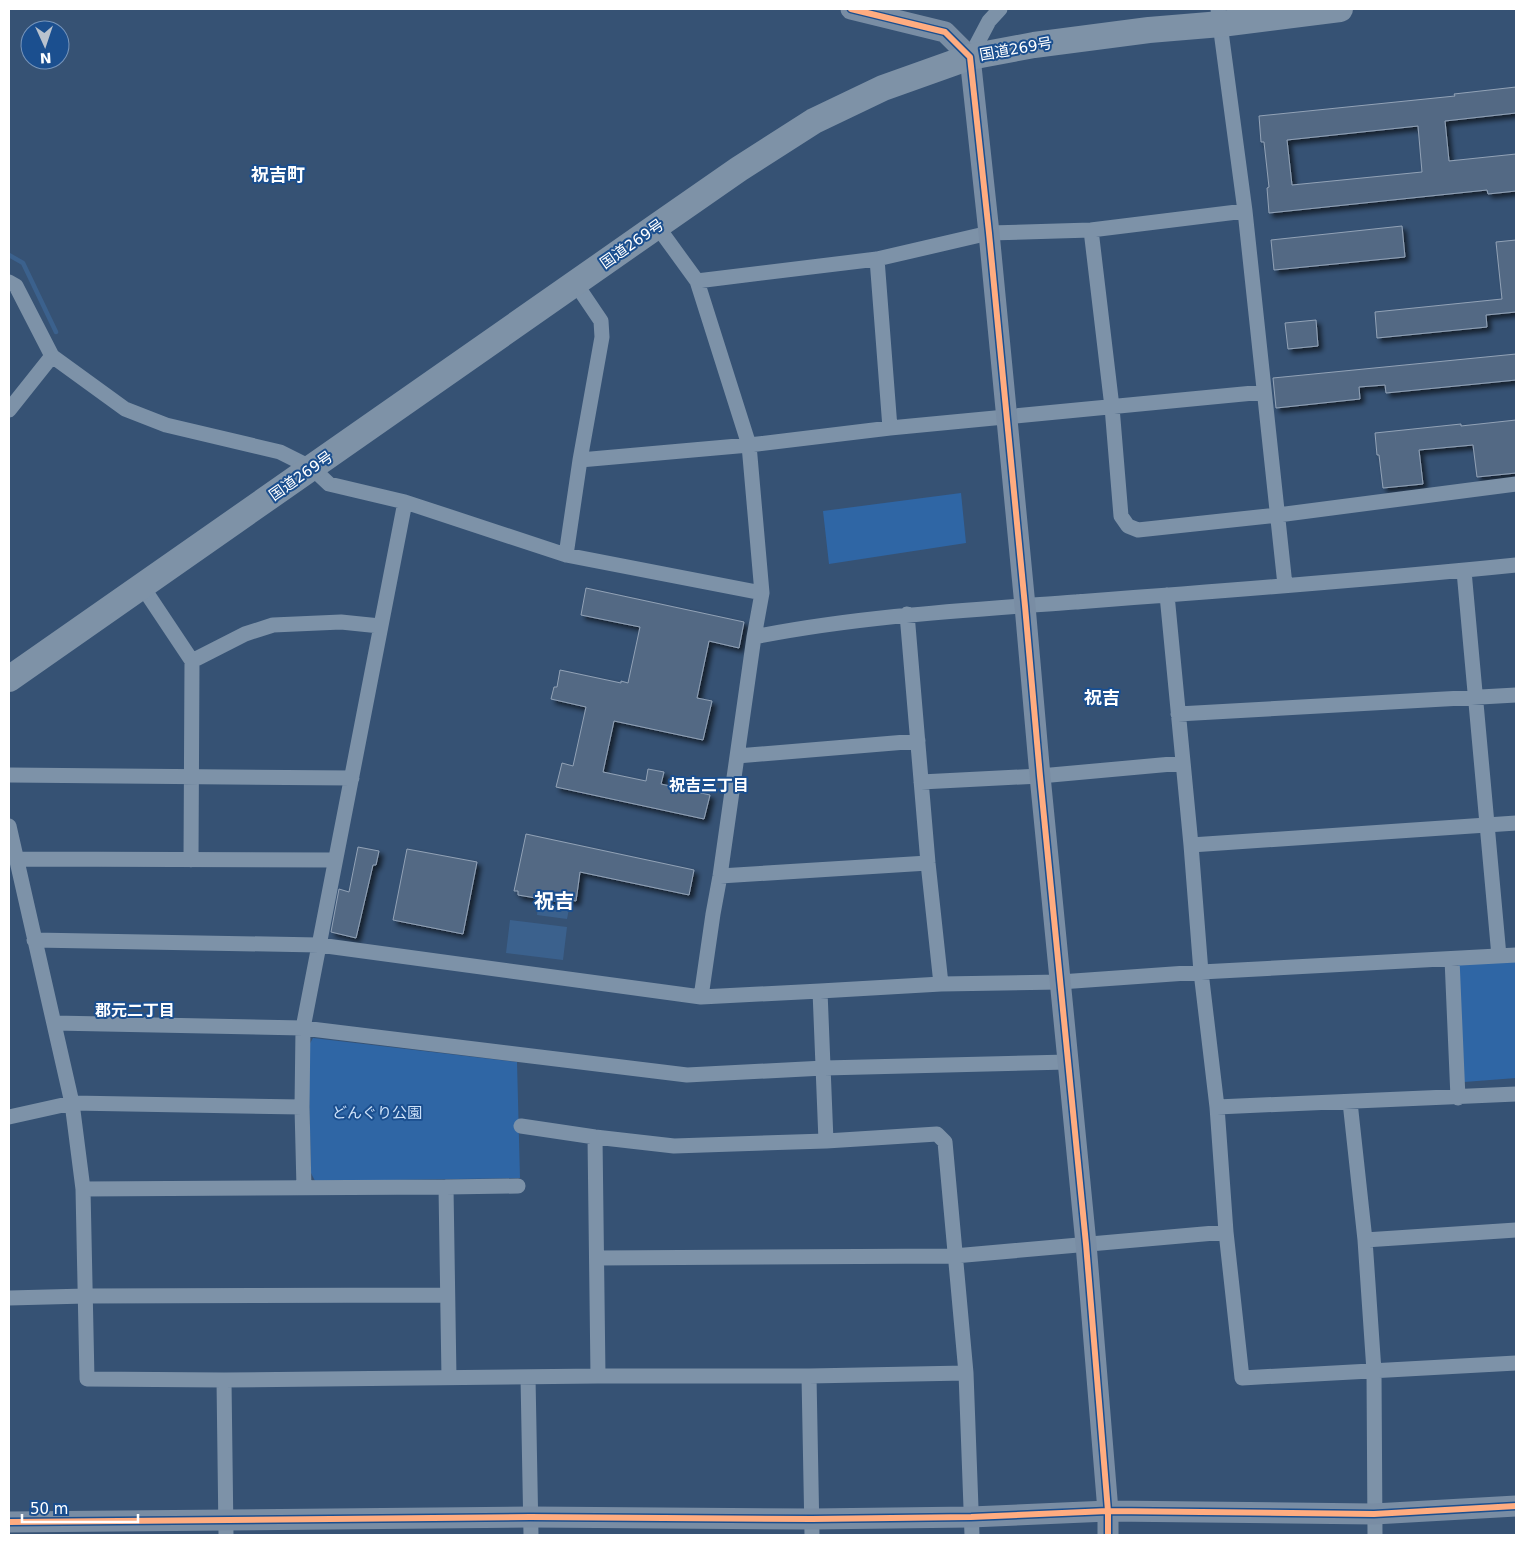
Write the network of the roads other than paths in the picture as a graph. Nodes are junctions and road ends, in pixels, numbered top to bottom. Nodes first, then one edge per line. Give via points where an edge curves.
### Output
1 (851, 9) edge
2 (1000, 9) edge
3 (1340, 9) edge
4 (1220, 16) edge
5 (970, 57) junction
6 (1245, 211) junction
7 (657, 226) junction
8 (1091, 230) junction
9 (989, 233) junction
10 (877, 259) junction
11 (697, 281) junction
12 (9, 282) edge
13 (576, 284) junction
14 (52, 356) junction
15 (1264, 392) junction
16 (1112, 407) junction
17 (9, 410) edge
18 (1006, 417) junction
19 (890, 428) junction
20 (749, 445) junction
21 (580, 460) junction
22 (312, 468) junction
23 (1516, 484) edge
24 (405, 502) junction
25 (1278, 515) junction
26 (566, 555) junction
27 (1516, 566) edge
28 (1464, 571) junction
29 (1285, 585) junction
30 (142, 586) junction
31 (762, 593) junction
32 (1167, 595) junction
33 (1025, 606) junction
34 (907, 614) junction
35 (380, 626) junction
36 (754, 637) junction
37 (192, 661) junction
38 (9, 679) edge
39 (1516, 695) edge
40 (1476, 697) junction
41 (1178, 714) junction
42 (918, 741) junction
43 (737, 756) junction
44 (1183, 763) junction
45 (9, 776) edge
46 (192, 776) junction
47 (1040, 776) junction
48 (352, 778) junction
49 (921, 782) junction
50 (1516, 823) edge
51 (1487, 825) junction
52 (9, 826) edge
53 (1191, 845) junction
54 (16, 859) junction
55 (191, 860) junction
56 (335, 860) junction
57 (928, 863) junction
58 (720, 876) junction
59 (34, 940) junction
60 (319, 945) junction
61 (1516, 955) edge
62 (1499, 956) junction
63 (1452, 959) junction
64 (1202, 972) junction
65 (1060, 982) junction
66 (941, 984) junction
67 (820, 992) junction
68 (701, 997) junction
69 (54, 1022) junction
70 (303, 1028) junction
71 (1068, 1062) junction
72 (824, 1068) junction
73 (1516, 1094) edge
74 (1458, 1098) junction
75 (1350, 1102) junction
76 (72, 1104) junction
77 (302, 1107) junction
78 (1217, 1108) junction
79 (9, 1117) edge
80 (520, 1126) dead end
81 (595, 1138) junction
82 (826, 1141) junction
83 (518, 1186) dead end
84 (446, 1187) junction
85 (304, 1188) junction
86 (83, 1189) junction
87 (1516, 1230) edge
88 (1226, 1232) junction
89 (1365, 1240) junction
90 (1086, 1244) junction
91 (954, 1256) junction
92 (596, 1258) junction
93 (447, 1295) junction
94 (86, 1296) junction
95 (9, 1298) edge
96 (1516, 1363) edge
97 (1374, 1371) junction
98 (966, 1373) junction
99 (598, 1376) junction
100 (809, 1376) junction
101 (528, 1377) junction
102 (449, 1378) junction
103 (224, 1380) junction
104 (1516, 1506) edge
105 (1108, 1511) junction
106 (1374, 1514) junction
107 (9, 1522) edge
108 (530, 1526) edge
109 (972, 1526) edge
110 (226, 1527) edge
111 (812, 1527) edge
112 (1108, 1535) edge
113 (1375, 1535) edge

1 - 5 street via 944,32
2 - 5 street via 989,21
3 - 4 highway, 国道269号
4 - 5 highway, 国道269号
4 - 6 street
5 - 7 highway, 国道269号 via 883,88 814,121
5 - 9 street
6 - 8 street
6 - 15 street
7 - 11 street
7 - 13 highway, 国道269号
8 - 9 street
8 - 16 street
9 - 10 street
9 - 18 street
10 - 11 street
10 - 19 street
11 - 20 street
12 - 14 street via 16,286
13 - 21 street via 601,321 602,329
13 - 22 highway, 国道269号
14 - 17 street
14 - 22 street via 125,409 166,425 280,452
15 - 16 street
15 - 25 street
16 - 18 street
16 - 25 street via 1121,516 1128,526 1138,530
18 - 19 street
18 - 33 street
19 - 20 street
20 - 21 street
20 - 31 street
21 - 26 street
22 - 24 street via 329,484
22 - 30 highway, 国道269号
23 - 25 street
24 - 26 street
24 - 35 street
25 - 29 street
26 - 31 street
27 - 28 street
28 - 29 street
28 - 40 street
29 - 32 street
30 - 37 street
30 - 38 highway, 国道269号
31 - 36 street
32 - 33 street
32 - 41 street
33 - 34 street
33 - 47 street
34 - 36 street
34 - 42 street
35 - 37 street via 341,622 273,625 245,634
35 - 48 street
36 - 43 street
37 - 46 street
39 - 40 street
40 - 41 street
40 - 51 street
41 - 44 street
42 - 43 street
42 - 49 street
43 - 58 street
44 - 47 street
44 - 53 street
45 - 46 street
46 - 48 street
46 - 55 street
47 - 49 street
47 - 65 street
48 - 56 street
49 - 57 street
50 - 51 street
51 - 53 street
51 - 62 street
52 - 54 street
53 - 64 street
54 - 55 street
54 - 59 street
55 - 56 street
56 - 60 street
57 - 58 street
57 - 66 street
58 - 68 street
59 - 60 street
59 - 69 street
60 - 68 street
60 - 70 street
61 - 62 street
62 - 63 street
63 - 64 street
63 - 74 street
64 - 65 street
64 - 78 street
65 - 66 street
65 - 71 street
66 - 67 street
67 - 68 street
67 - 72 street
69 - 70 street
69 - 76 street
70 - 72 street via 687,1075
70 - 77 street
71 - 72 street
71 - 90 street
72 - 82 street
73 - 74 street
74 - 75 street
75 - 78 street
75 - 89 street
76 - 77 street
76 - 79 street
76 - 86 street
77 - 85 street
78 - 88 street
80 - 81 street
81 - 82 street via 674,1146
81 - 92 street
82 - 91 street via 937,1134 945,1142
83 - 84 street
84 - 85 street
84 - 93 street
85 - 86 street
86 - 94 street
87 - 89 street
88 - 90 street
88 - 97 street via 1242,1378
89 - 97 street
90 - 91 street
90 - 105 street
91 - 92 street
91 - 98 street
92 - 99 street
93 - 94 street
93 - 102 street
94 - 95 street
94 - 103 street via 87,1380
96 - 97 street
97 - 106 street
98 - 100 street
98 - 109 street
99 - 100 street
99 - 101 street
100 - 111 street
101 - 102 street
101 - 108 street
102 - 103 street
103 - 110 street
104 - 106 street
105 - 106 street
105 - 109 street
105 - 112 street
106 - 113 street
107 - 110 street
108 - 110 street
108 - 111 street
109 - 111 street

